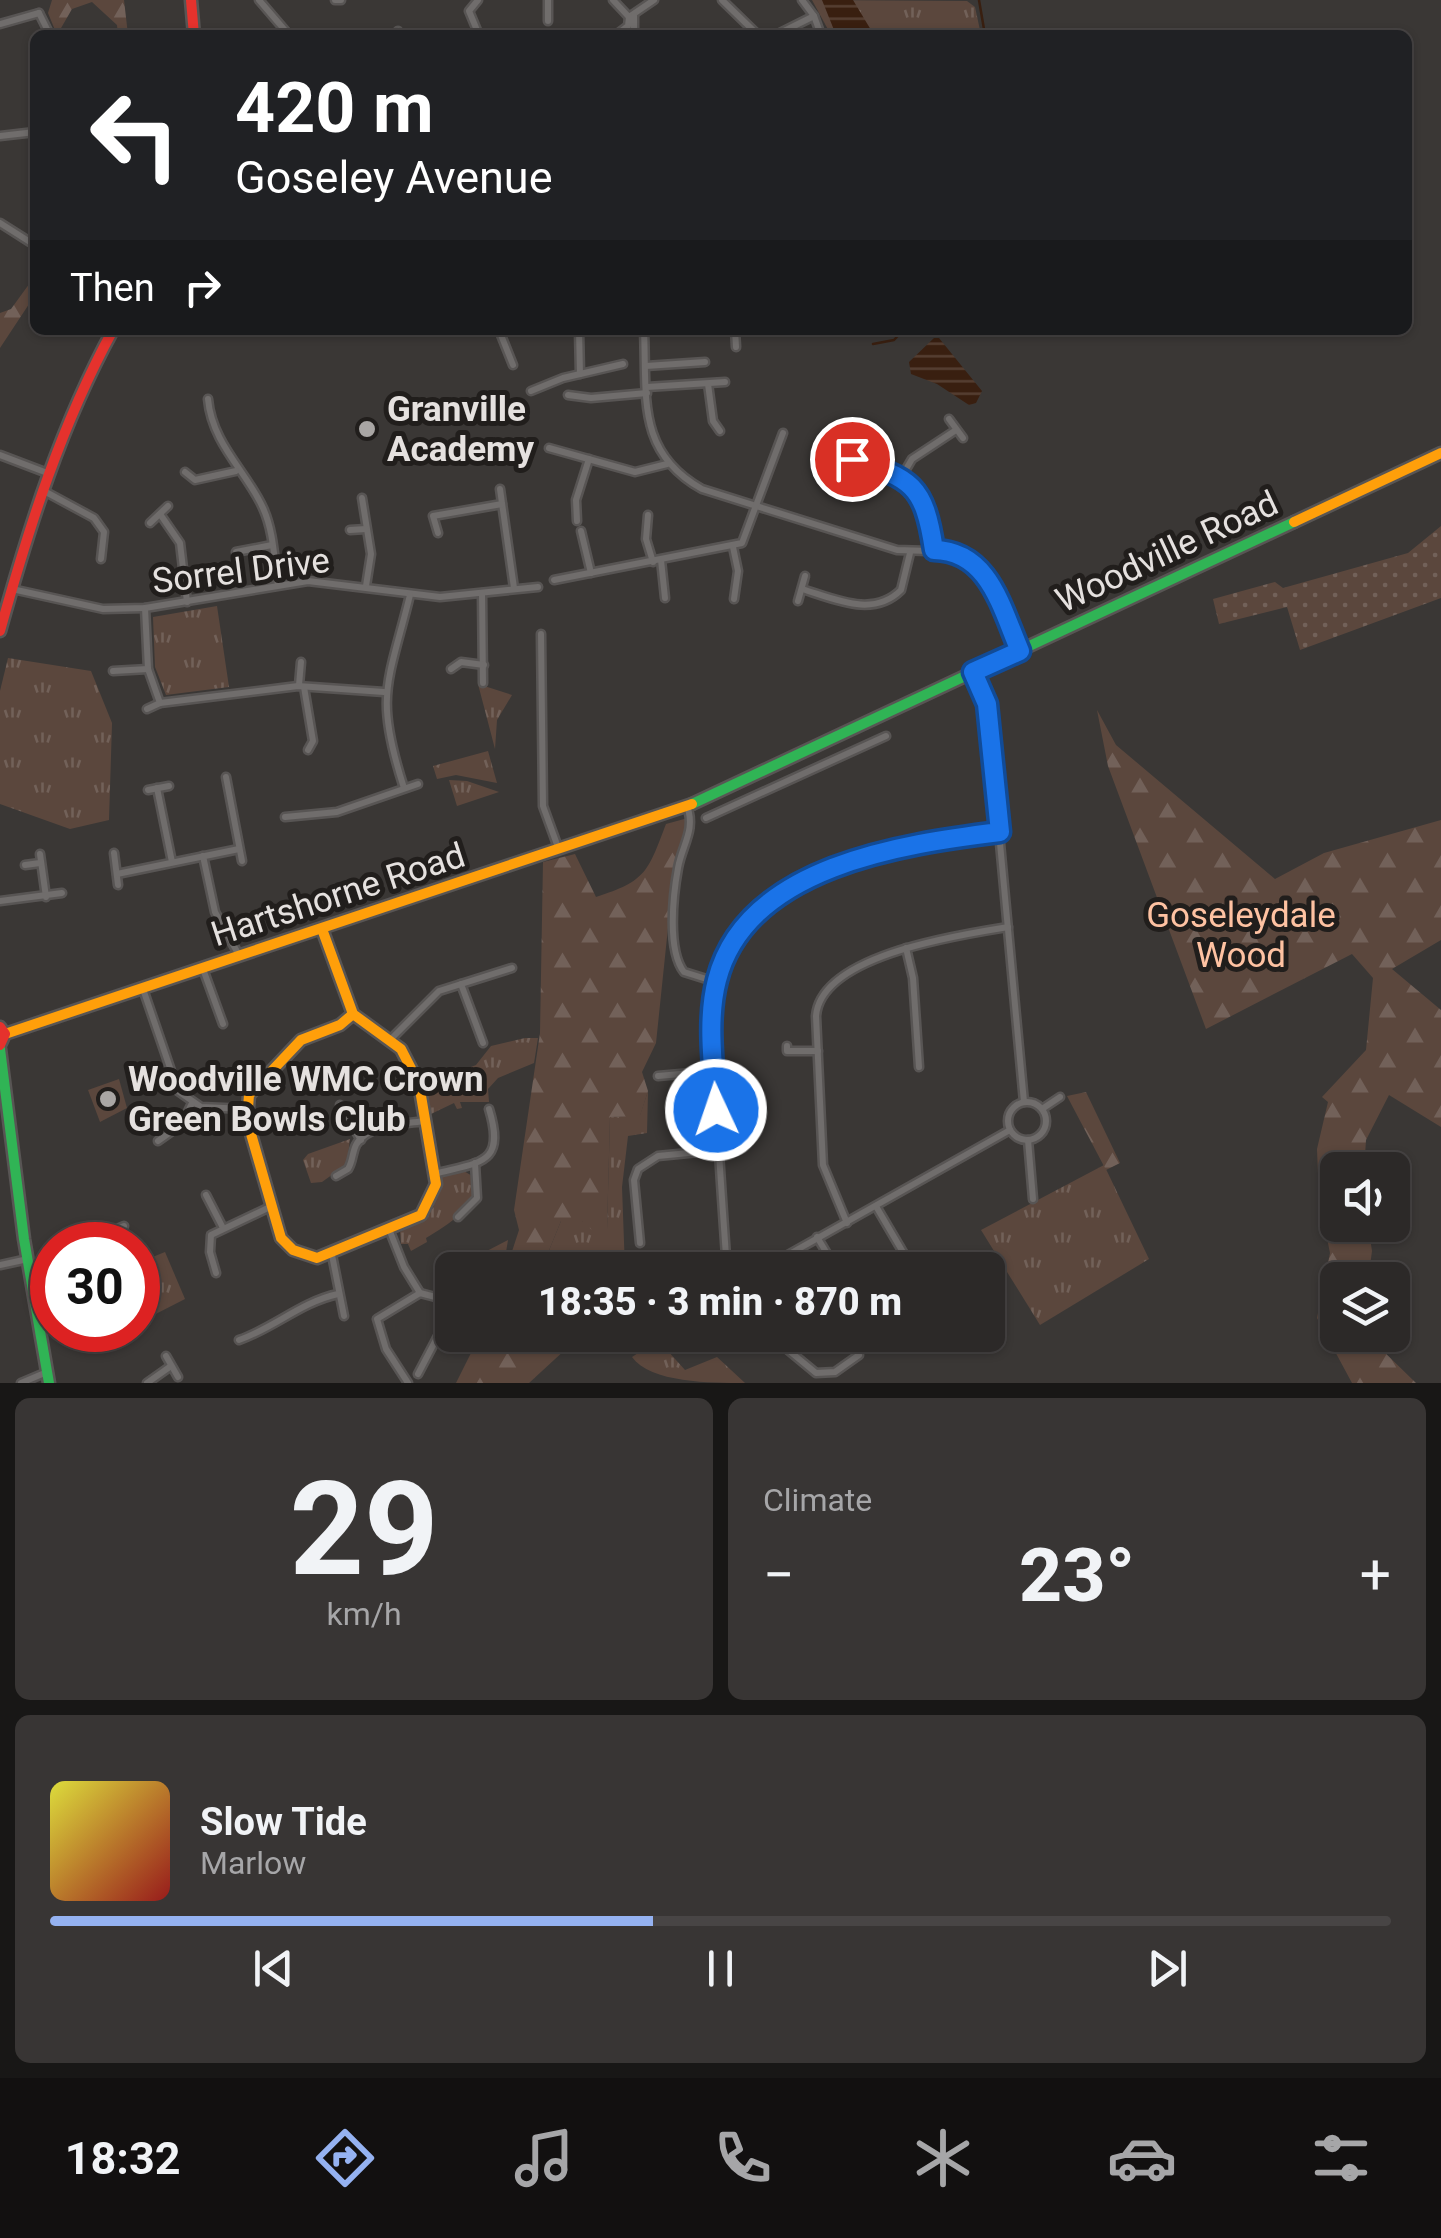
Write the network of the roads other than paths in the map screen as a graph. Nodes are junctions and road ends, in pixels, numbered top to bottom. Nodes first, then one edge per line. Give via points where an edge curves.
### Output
1 (190, 0) edge
2 (259, 0) edge
3 (478, 0) edge
4 (548, 0) edge
5 (613, 0) edge
6 (654, 0) edge
7 (722, 0) edge
8 (802, 0) edge
9 (814, 16) junction
10 (632, 17) junction
11 (548, 21) dead end
12 (0, 24) edge
13 (48, 30) edge
14 (193, 30) edge
15 (285, 30) edge
16 (477, 30) edge
17 (623, 30) edge
18 (633, 30) edge
19 (753, 30) edge
20 (786, 30) edge
21 (818, 30) edge
22 (30, 134) edge
23 (0, 136) edge
24 (0, 223) edge
25 (30, 242) dead end
26 (109, 335) edge
27 (501, 335) edge
28 (578, 335) edge
29 (644, 335) edge
30 (736, 335) edge
31 (736, 347) dead end
32 (704, 362) dead end
33 (623, 364) dead end
34 (513, 365) dead end
35 (646, 366) junction
36 (580, 374) junction
37 (725, 382) dead end
38 (708, 384) junction
39 (647, 390) junction
40 (531, 391) dead end
41 (568, 395) dead end
42 (208, 399) dead end
43 (950, 419) dead end
44 (956, 430) junction
45 (720, 431) dead end
46 (783, 433) dead end
47 (963, 438) dead end
48 (549, 448) dead end
49 (855, 448) dead end
50 (1441, 453) edge
51 (0, 456) edge
52 (590, 459) junction
53 (852, 459) junction
54 (667, 464) junction
55 (848, 469) dead end
56 (236, 471) junction
57 (185, 472) dead end
58 (50, 475) junction
59 (902, 476) junction
60 (500, 489) dead end
61 (44, 491) junction
62 (362, 498) dead end
63 (502, 504) junction
64 (168, 506) dead end
65 (757, 506) junction
66 (160, 514) junction
67 (648, 515) dead end
68 (577, 521) dead end
69 (150, 524) dead end
70 (366, 529) junction
71 (350, 530) dead end
72 (581, 531) dead end
73 (438, 533) dead end
74 (272, 545) junction
75 (733, 547) junction
76 (934, 550) junction
77 (236, 552) dead end
78 (910, 553) junction
79 (101, 559) dead end
80 (656, 562) junction
81 (591, 573) junction
82 (805, 576) dead end
83 (554, 580) dead end
84 (278, 585) junction
85 (366, 586) junction
86 (538, 586) dead end
87 (514, 588) junction
88 (11, 589) junction
89 (802, 589) junction
90 (482, 593) junction
91 (410, 596) junction
92 (665, 598) dead end
93 (734, 599) dead end
94 (798, 601) dead end
95 (186, 602) junction
96 (145, 608) junction
97 (0, 631) edge
98 (541, 634) dead end
99 (1020, 651) junction
100 (301, 662) dead end
101 (484, 665) junction
102 (451, 668) dead end
103 (148, 669) junction
104 (113, 671) dead end
105 (973, 672) junction
106 (483, 683) dead end
107 (301, 686) junction
108 (384, 692) junction
109 (160, 702) junction
110 (147, 708) dead end
111 (862, 726) junction
112 (886, 736) dead end
113 (871, 743) junction
114 (308, 750) dead end
115 (226, 777) dead end
116 (418, 784) dead end
117 (169, 786) dead end
118 (158, 788) junction
119 (404, 788) junction
120 (148, 790) dead end
121 (708, 798) junction
122 (687, 806) junction
123 (286, 817) dead end
124 (1000, 832) junction
125 (240, 849) junction
126 (559, 850) junction
127 (114, 853) dead end
128 (203, 856) junction
129 (172, 862) junction
130 (242, 862) dead end
131 (26, 865) dead end
132 (117, 874) junction
133 (118, 884) dead end
134 (62, 893) dead end
135 (46, 896) junction
136 (0, 900) edge
137 (1008, 927) junction
138 (322, 930) junction
139 (906, 948) junction
140 (240, 957) junction
141 (512, 968) dead end
142 (203, 969) junction
143 (500, 973) junction
144 (503, 982) dead end
145 (716, 982) junction
146 (461, 984) junction
147 (143, 989) junction
148 (354, 1014) junction
149 (223, 1024) dead end
150 (391, 1038) junction
151 (1, 1039) edge
152 (484, 1042) dead end
153 (787, 1046) dead end
154 (818, 1051) junction
155 (919, 1068) dead end
156 (714, 1071) junction
157 (658, 1076) dead end
158 (1060, 1098) dead end
159 (1024, 1102) junction
160 (192, 1103) junction
161 (340, 1105) dead end
162 (246, 1109) junction
163 (1042, 1109) junction
164 (488, 1110) dead end
165 (425, 1121) junction
166 (169, 1122) dead end
167 (175, 1130) junction
168 (1010, 1130) junction
169 (360, 1140) junction
170 (1028, 1140) junction
171 (158, 1141) dead end
172 (719, 1150) junction
173 (475, 1163) junction
174 (434, 1174) junction
175 (336, 1176) dead end
176 (206, 1195) dead end
177 (1033, 1199) dead end
178 (270, 1207) junction
179 (471, 1207) junction
180 (876, 1208) junction
181 (478, 1213) dead end
182 (458, 1217) dead end
183 (847, 1223) junction
184 (223, 1228) junction
185 (389, 1229) junction
186 (818, 1238) junction
187 (640, 1243) dead end
188 (726, 1252) edge
189 (793, 1252) edge
190 (826, 1252) edge
191 (903, 1252) edge
192 (332, 1255) junction
193 (28, 1259) junction
194 (0, 1265) edge
195 (30, 1270) edge
196 (216, 1273) dead end
197 (420, 1293) junction
198 (338, 1294) junction
199 (435, 1298) edge
200 (344, 1316) dead end
201 (239, 1340) dead end
202 (435, 1346) edge
203 (46, 1352) edge
204 (790, 1352) edge
205 (859, 1355) dead end
206 (166, 1356) dead end
207 (171, 1366) junction
208 (816, 1374) junction
209 (48, 1377) edge
210 (178, 1377) dead end
211 (417, 1380) edge
212 (22, 1383) edge
213 (146, 1383) edge
214 (408, 1383) edge
215 (813, 1383) edge

1 - 14 main road
2 - 15 street
3 - 16 street via 468,12
4 - 11 street
5 - 10 street
6 - 10 street
7 - 19 street
8 - 9 street
9 - 20 street
9 - 21 street
10 - 17 street
10 - 18 street
12 - 13 street via 41,9
22 - 23 street
24 - 25 street
26 - 58 main road
27 - 34 street
28 - 36 street
29 - 35 street
30 - 31 street
32 - 35 street
33 - 36 street
35 - 39 street
36 - 40 street
37 - 38 street
38 - 39 street
38 - 45 street via 712,421
39 - 41 street
39 - 54 street via 650,429
42 - 56 street via 210,418
43 - 44 street
44 - 47 street
44 - 59 street via 912,459
46 - 65 street
48 - 52 street
49 - 53 street
50 - 99 main road, Woodville Road
51 - 58 street
52 - 54 street via 636,472
52 - 68 street via 576,500
53 - 55 street
53 - 59 street
54 - 65 street via 702,489
56 - 57 street via 195,480
56 - 74 street via 264,509
58 - 61 main road
59 - 76 street via 920,498
60 - 63 street
61 - 79 street via 94,518 104,532
61 - 88 main road
62 - 70 street
63 - 73 street via 434,516
63 - 87 street
64 - 66 street
65 - 75 street via 748,532
65 - 78 street
66 - 69 street
66 - 95 street via 180,543
67 - 80 street via 646,538
70 - 71 street
70 - 85 street
72 - 81 street
74 - 77 street
74 - 84 street
75 - 80 street
75 - 93 street
76 - 78 street
76 - 99 street via 960,552 979,566
78 - 89 street via 901,590 880,604
80 - 81 street
80 - 92 street
81 - 83 street
82 - 89 street
84 - 85 street, Sorrel Drive
84 - 95 street, Sorrel Drive
85 - 91 street, Sorrel Drive
86 - 87 street, Sorrel Drive
87 - 90 street, Sorrel Drive
88 - 96 street, Sorrel Drive via 103,609
88 - 97 main road
89 - 94 street
90 - 91 street, Sorrel Drive
90 - 101 street
91 - 108 street
95 - 96 street, Sorrel Drive
96 - 103 street
98 - 126 street via 544,806
99 - 105 main road, Woodville Road
100 - 107 street
101 - 102 street via 461,662
101 - 106 street
103 - 104 street
103 - 109 street
105 - 111 main road, Woodville Road
105 - 124 street via 987,704
107 - 108 street
107 - 109 street
107 - 114 street
108 - 119 street
109 - 110 street
111 - 113 street
111 - 121 main road, Woodville Road
112 - 113 street
113 - 121 street via 709,816
115 - 125 street
116 - 119 street
117 - 118 street
118 - 120 street
118 - 129 street
119 - 123 street via 300,823
121 - 122 main road, Woodville Road
122 - 126 main road, Hartshorne Road
122 - 145 street via 692,826 677,870 675,954 684,972
124 - 137 street
124 - 145 street via 890,851 809,880 756,915
125 - 128 street
125 - 130 street
126 - 138 main road, Hartshorne Road
127 - 132 street
128 - 129 street
128 - 140 street via 215,912
129 - 132 street
131 - 135 street via 40,859
132 - 133 street
134 - 135 street
135 - 136 street
137 - 139 street
137 - 159 street
138 - 140 main road, Hartshorne Road
138 - 148 main road
139 - 154 street via 828,987 816,1009
139 - 155 street
140 - 142 main road, Hartshorne Road
141 - 143 street
142 - 147 main road, Hartshorne Road
142 - 149 street
143 - 144 street
143 - 146 street
145 - 156 street
146 - 150 street via 431,997
146 - 152 street
147 - 151 main road, Hartshorne Road
147 - 160 street via 171,1078
148 - 150 main road
148 - 162 main road via 292,1048 257,1083
150 - 165 main road via 419,1084
151 - 193 main road
153 - 154 street via 787,1052
154 - 183 street via 823,1165
156 - 157 street
156 - 172 street
158 - 163 street
159 - 163 street
159 - 168 street via 1008,1116
160 - 162 street
160 - 167 street
161 - 169 street
162 - 178 main road
163 - 170 street via 1046,1124
164 - 173 street via 495,1147
165 - 169 street via 390,1126
165 - 174 main road
166 - 167 street
167 - 171 street
168 - 170 street
168 - 180 street
169 - 175 street via 356,1164
170 - 177 street
172 - 187 street via 658,1156 638,1169
172 - 188 street
173 - 174 street
173 - 179 street via 479,1192
174 - 185 main road via 434,1193 421,1215
176 - 184 street
178 - 184 street
178 - 192 main road via 293,1250
179 - 181 street
179 - 182 street
180 - 183 street
180 - 191 street
183 - 186 street
184 - 196 street via 211,1235
185 - 192 main road
185 - 197 street
186 - 189 street
186 - 190 street
192 - 198 street
193 - 194 street
193 - 195 main road
197 - 199 street
197 - 214 street via 378,1319 386,1349
198 - 200 street
198 - 201 street
202 - 211 street
203 - 209 main road
204 - 208 street
205 - 208 street via 835,1372
206 - 207 street
207 - 210 street
207 - 213 street
208 - 215 street
209 - 212 street

